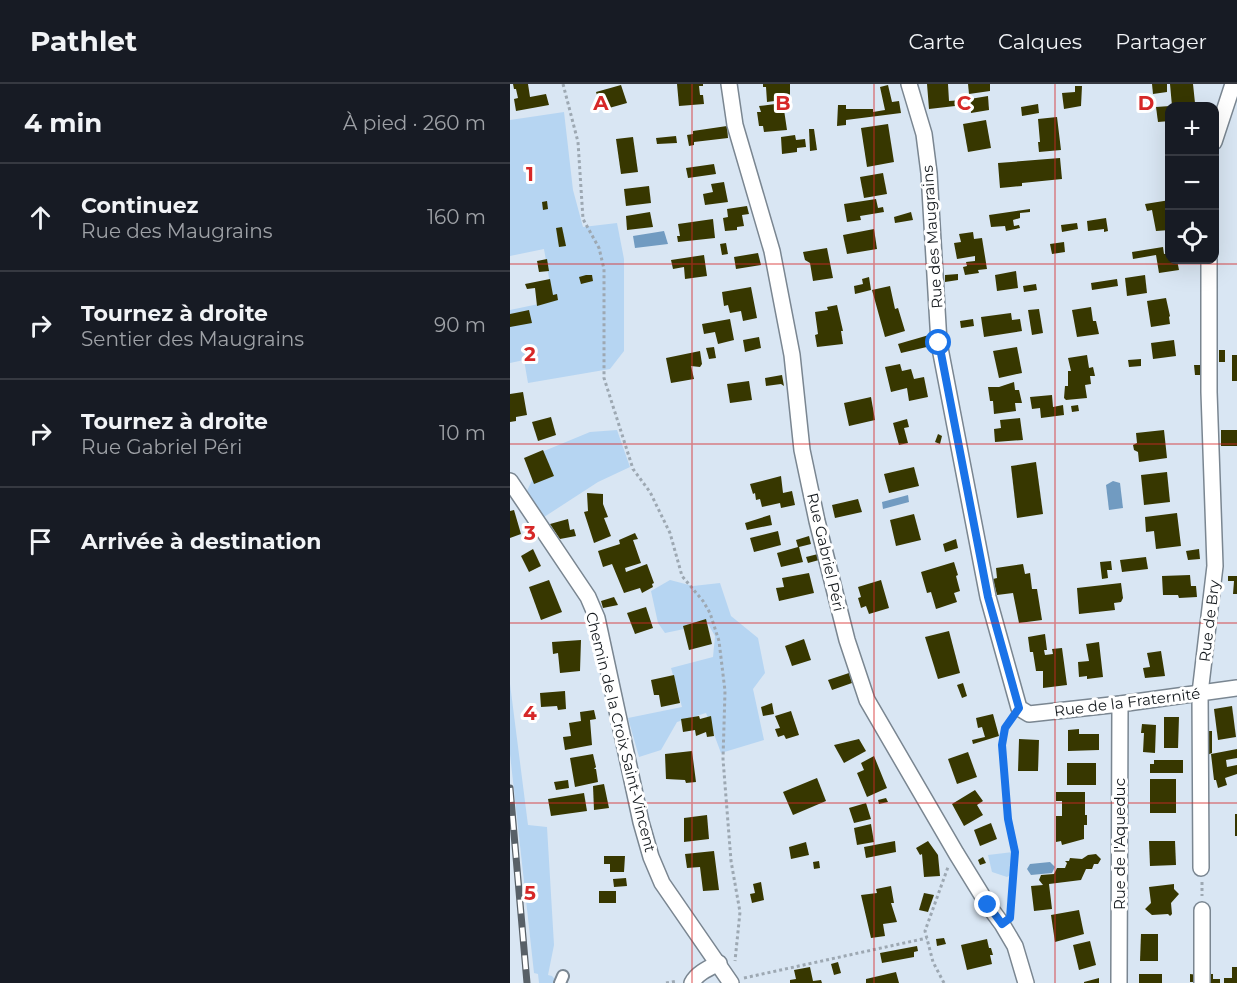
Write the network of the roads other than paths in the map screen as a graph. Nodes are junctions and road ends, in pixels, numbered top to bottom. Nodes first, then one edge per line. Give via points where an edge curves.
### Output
1 (729, 84) edge
2 (909, 84) edge
3 (1233, 84) edge
4 (1219, 129) edge
5 (1209, 264) edge
6 (510, 481) edge
7 (1237, 688) edge
8 (1200, 693) junction
9 (1120, 704) junction
10 (1019, 708) joint
11 (1202, 868) road end
12 (1202, 910) road end
13 (725, 973) edge
14 (692, 983) edge
15 (1026, 983) edge
16 (1119, 983) edge
17 (1202, 983) edge

1 - 15 street, Rue Gabriel Péri via 735,125 772,251 792,355 802,450 847,640 867,700 1015,946
2 - 10 street, Rue des Maugrains via 924,135 929,173 939,343 988,597
3 - 4 street
5 - 8 street, Rue de Bry via 1215,566
6 - 13 street, Chemin de la Croix Saint-Vincent via 588,597 597,618 651,857 662,883
7 - 8 street, Rue de la Fraternité
8 - 9 street, Rue de la Fraternité
8 - 11 street, Rue de Bry
9 - 10 street, Rue de la Fraternité via 1029,714
9 - 16 street, Rue de l'Aqueduc
12 - 17 street
13 - 14 street via 704,970

